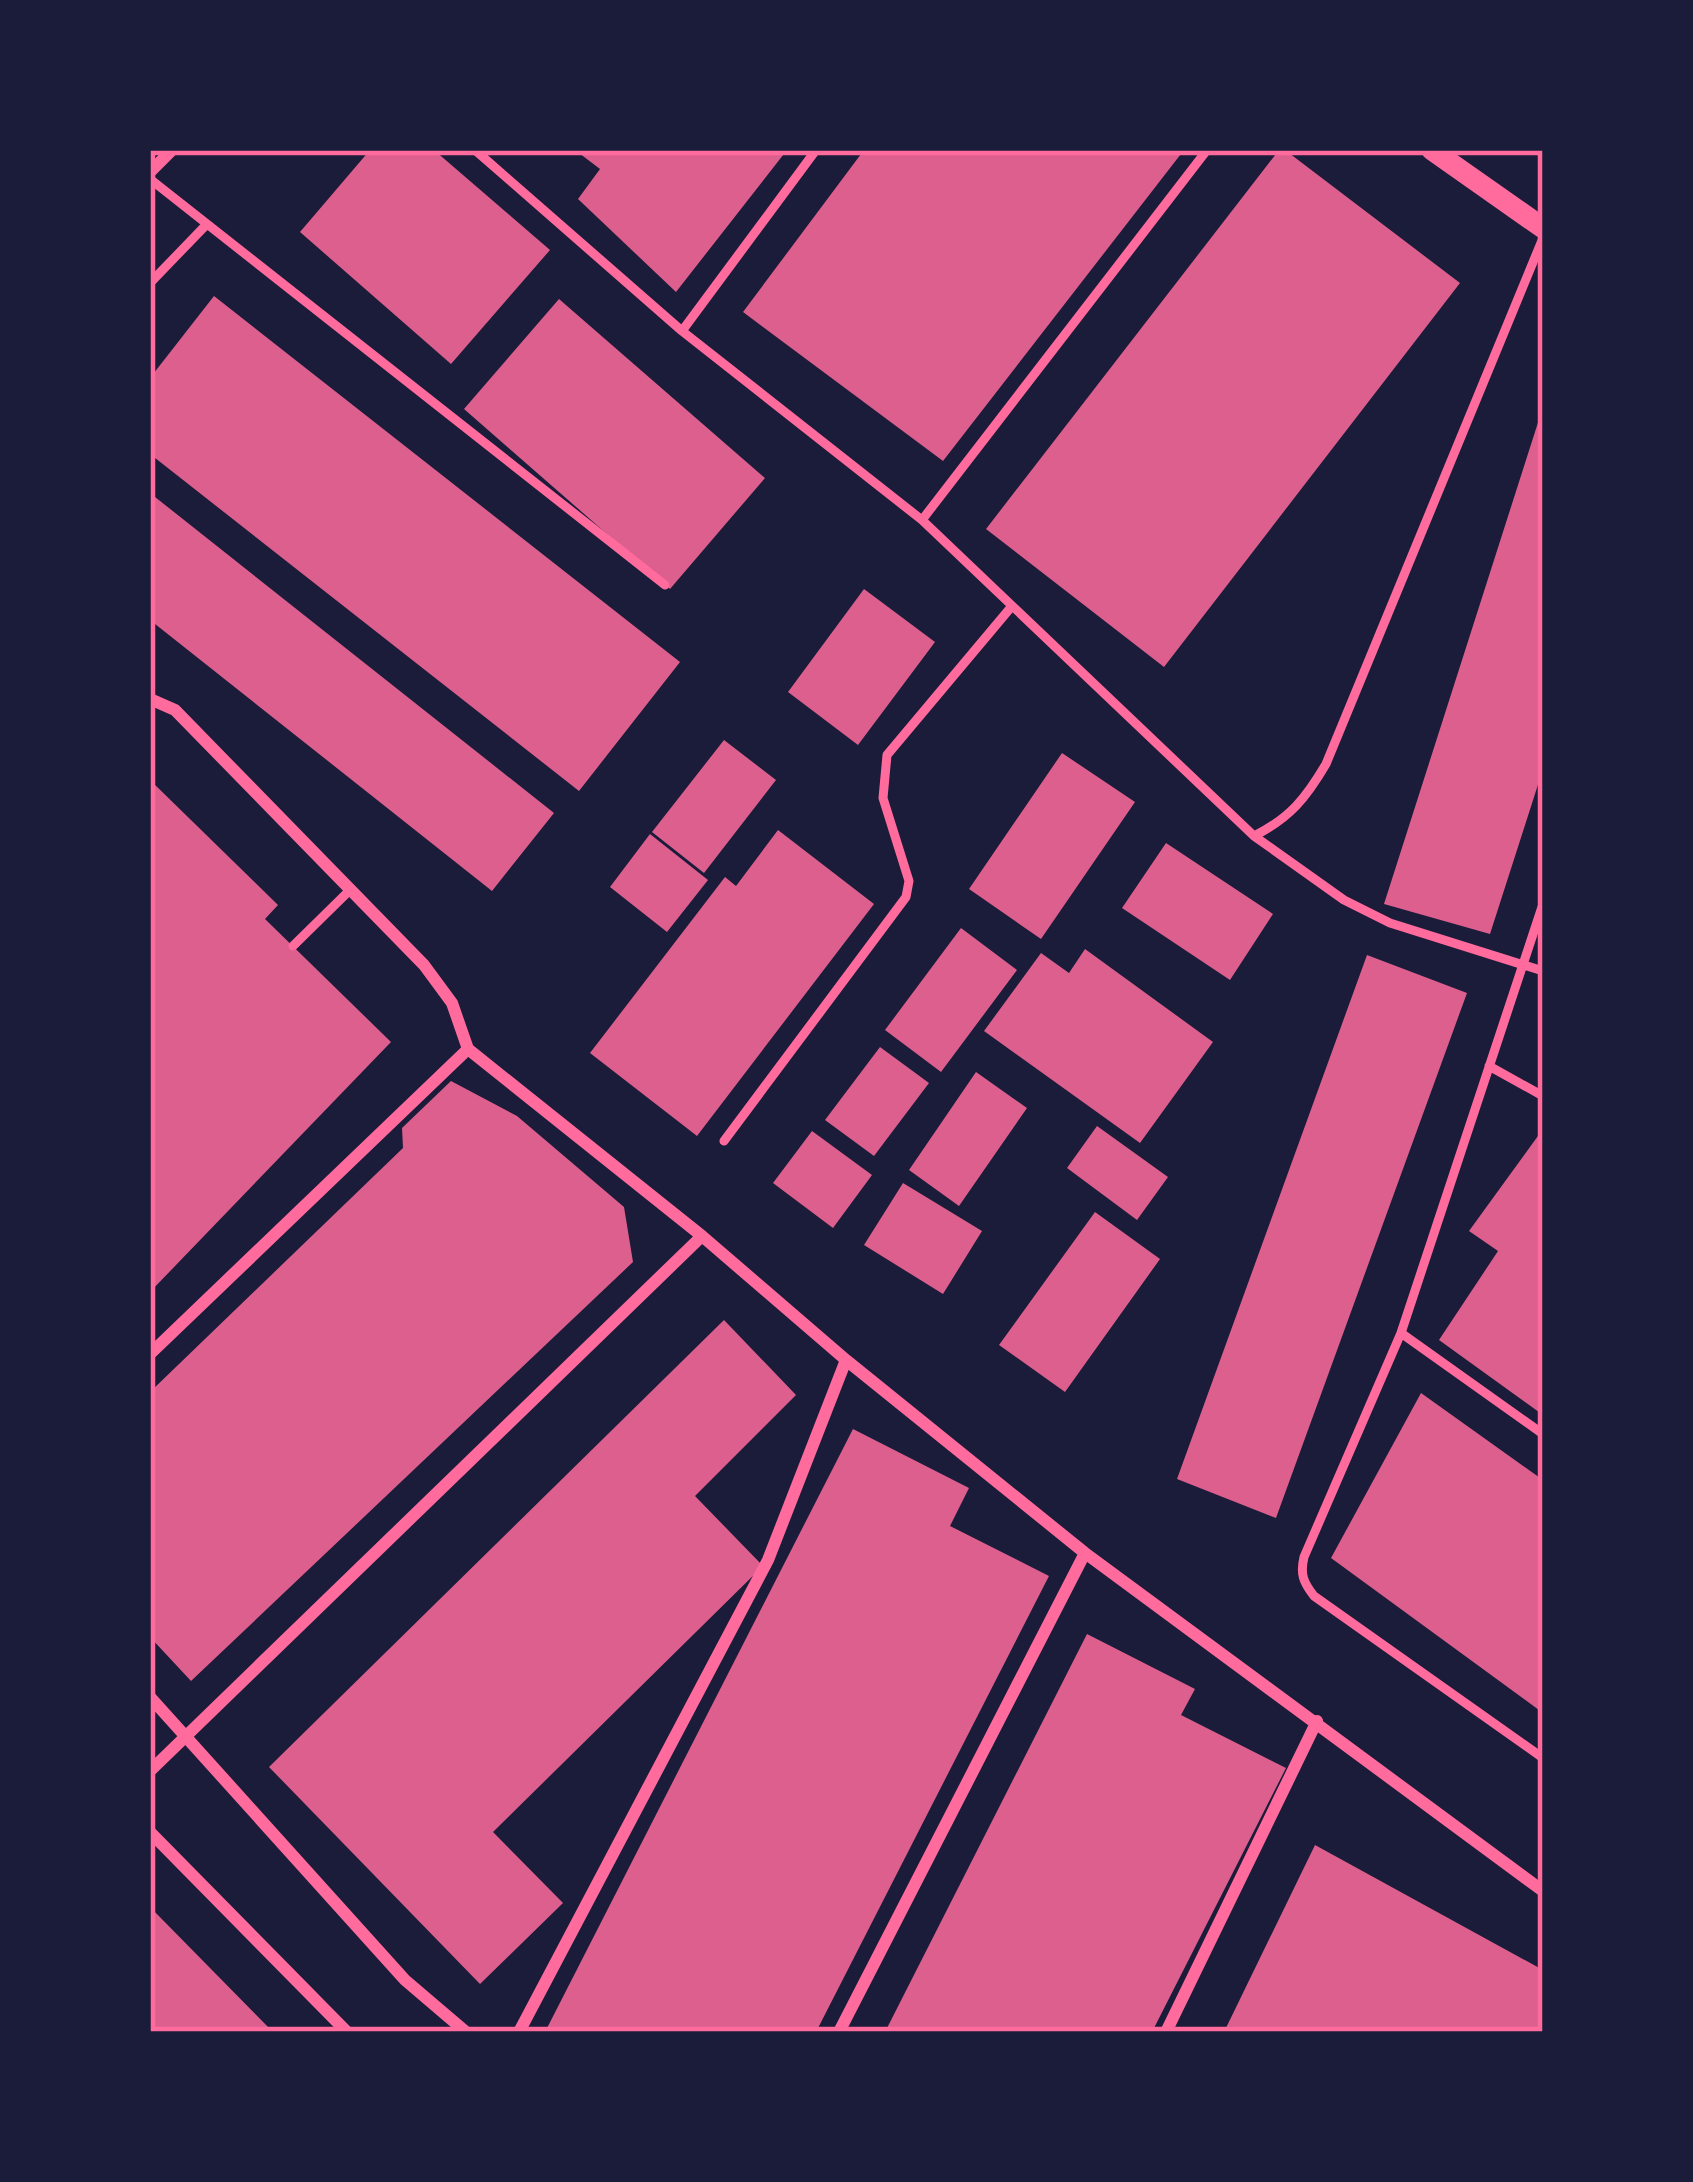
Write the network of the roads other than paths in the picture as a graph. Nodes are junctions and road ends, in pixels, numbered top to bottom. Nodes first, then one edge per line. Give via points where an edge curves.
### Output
1 (172, 150) edge
2 (475, 150) edge
3 (816, 150) edge
4 (1207, 150) edge
5 (1432, 150) edge
6 (150, 176) edge
7 (208, 224) junction
8 (1543, 228) edge
9 (1543, 238) edge
10 (150, 283) edge
11 (682, 331) junction
12 (922, 520) junction
13 (665, 585) dead end
14 (1012, 606) junction
15 (151, 698) edge
16 (1254, 836) junction
17 (351, 889) junction
18 (1543, 904) edge
19 (293, 946) dead end
20 (1522, 966) junction
21 (1543, 971) edge
22 (468, 1049) junction
23 (1489, 1066) junction
24 (1543, 1096) edge
25 (724, 1141) dead end
26 (702, 1235) junction
27 (1401, 1333) junction
28 (150, 1354) edge
29 (846, 1360) junction
30 (1543, 1434) edge
31 (1085, 1553) junction
32 (150, 1697) edge
33 (1317, 1721) junction
34 (185, 1736) junction
35 (1543, 1758) edge
36 (150, 1771) edge
37 (150, 1832) edge
38 (1543, 1891) edge
39 (338, 2029) edge
40 (466, 2032) edge
41 (519, 2032) edge
42 (839, 2032) edge
43 (1166, 2032) edge

1 - 6 street
2 - 11 lane
3 - 11 lane
4 - 12 lane
5 - 8 street
6 - 7 lane
7 - 10 lane
7 - 13 lane
9 - 16 lane via 1326,764 1306,800
11 - 12 lane
12 - 14 lane
14 - 16 lane
14 - 25 lane via 887,755 883,797 909,881 906,897
15 - 17 street via 175,710
16 - 20 lane via 1390,923
17 - 19 lane
17 - 22 street via 452,1003
18 - 20 lane
20 - 21 lane
20 - 23 lane
22 - 26 street
22 - 28 street
23 - 24 lane
23 - 27 lane
26 - 29 street
26 - 34 street
27 - 30 lane
27 - 35 lane via 1300,1570 1314,1596
29 - 31 street
29 - 41 street via 768,1560
31 - 33 street
31 - 42 street
32 - 34 street
33 - 38 street
33 - 43 street
34 - 36 street
34 - 40 street via 405,1981
37 - 39 street

